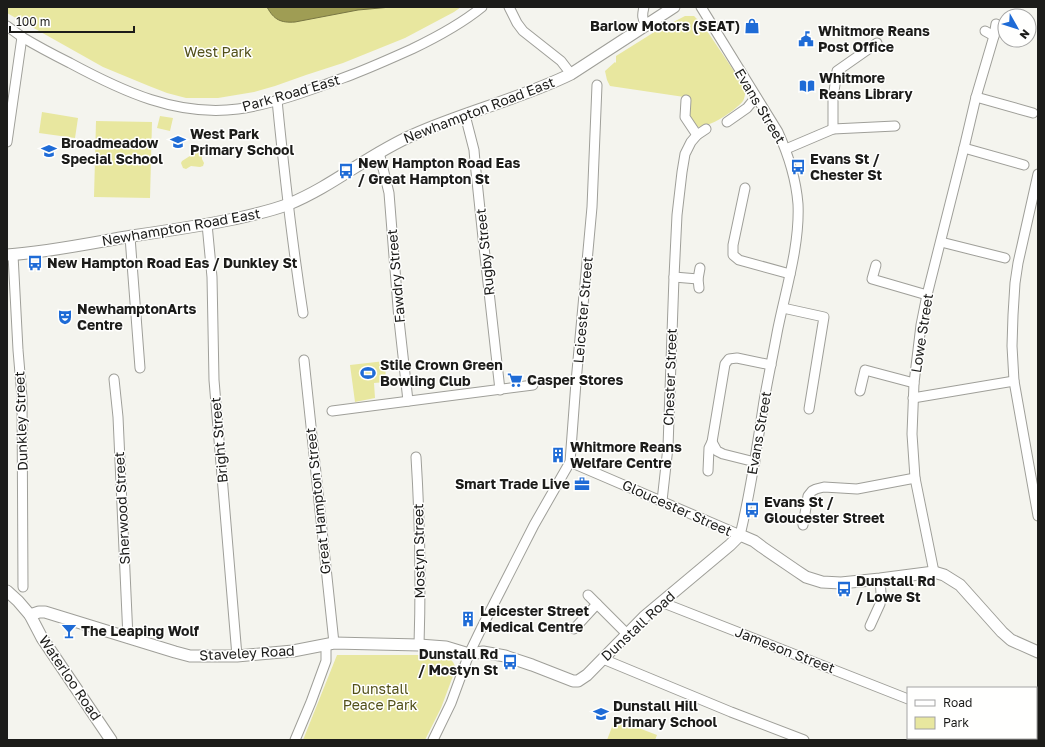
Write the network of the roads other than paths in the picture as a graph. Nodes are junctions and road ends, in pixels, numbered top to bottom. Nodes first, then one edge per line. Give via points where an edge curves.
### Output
1 (482, 7) edge
2 (509, 7) edge
3 (644, 7) edge
4 (674, 7) edge
5 (701, 7) edge
6 (996, 24) dead end
7 (646, 25) junction
8 (7, 26) edge
9 (985, 31) dead end
10 (994, 36) junction
11 (22, 37) junction
12 (877, 43) dead end
13 (571, 74) junction
14 (596, 85) dead end
15 (756, 97) junction
16 (976, 97) junction
17 (278, 100) junction
18 (686, 100) dead end
19 (1033, 113) dead end
20 (465, 114) junction
21 (727, 122) dead end
22 (895, 126) dead end
23 (706, 129) dead end
24 (833, 129) junction
25 (697, 135) junction
26 (7, 142) edge
27 (964, 148) junction
28 (786, 149) junction
29 (379, 152) junction
30 (1024, 165) dead end
31 (1038, 174) edge
32 (745, 188) dead end
33 (1036, 194) edge
34 (288, 204) junction
35 (207, 224) junction
36 (130, 237) junction
37 (941, 242) junction
38 (10, 255) edge
39 (1005, 258) dead end
40 (876, 265) dead end
41 (700, 268) dead end
42 (790, 274) junction
43 (674, 276) junction
44 (927, 295) junction
45 (783, 308) junction
46 (303, 313) dead end
47 (304, 360) dead end
48 (771, 365) junction
49 (140, 368) dead end
50 (114, 379) dead end
51 (1014, 381) junction
52 (914, 383) junction
53 (534, 385) dead end
54 (500, 390) junction
55 (860, 391) dead end
56 (913, 398) junction
57 (408, 401) junction
58 (808, 409) dead end
59 (332, 411) dead end
60 (712, 442) junction
61 (416, 457) dead end
62 (570, 462) junction
63 (755, 462) junction
64 (708, 471) dead end
65 (915, 478) junction
66 (662, 501) junction
67 (1038, 516) edge
68 (803, 525) dead end
69 (740, 535) junction
70 (934, 572) junction
71 (880, 579) junction
72 (23, 587) dead end
73 (7, 591) edge
74 (588, 595) dead end
75 (7, 600) edge
76 (661, 602) junction
77 (597, 604) junction
78 (30, 615) junction
79 (870, 626) dead end
80 (574, 629) dead end
81 (627, 634) junction
82 (128, 638) junction
83 (330, 644) junction
84 (419, 644) junction
85 (1038, 652) edge
86 (469, 654) junction
87 (236, 656) junction
88 (602, 659) junction
89 (907, 699) edge
90 (111, 740) edge
91 (295, 740) edge
92 (433, 740) edge
93 (804, 740) edge

1 - 17 street, Park Road East via 452,29 394,57 325,85
2 - 13 street via 523,31 561,61
3 - 7 street via 642,20
4 - 7 street, Newhampton Road East
5 - 15 street, Evans Street
6 - 10 street, Lowe Street
7 - 13 street, Newhampton Road East
8 - 11 street, Park Road East
9 - 10 street
10 - 16 street, Lowe Street
11 - 17 street, Park Road East via 105,81 154,102 217,111
11 - 26 street
12 - 24 street via 837,71 833,98
13 - 20 street, Newhampton Road East via 530,92
14 - 62 street, Leicester Street via 592,207
15 - 21 street via 747,108
15 - 28 street, Evans Street
16 - 19 street
16 - 27 street, Lowe Street
17 - 34 street
18 - 25 street via 686,117
20 - 29 street, Newhampton Road East via 412,135
20 - 54 street, Rugby Street via 476,162
22 - 24 street
23 - 25 street, Chester Street
24 - 28 street
25 - 43 street, Chester Street via 685,154 682,172
27 - 30 street
27 - 37 street, Lowe Street
28 - 42 street, Evans Street via 794,176 798,204 797,234
29 - 34 street, Newhampton Road East
29 - 57 street, Fawdry Street via 389,193
31 - 33 street
32 - 42 street via 733,255 739,260
33 - 51 street via 1015,283 1012,346
34 - 35 street, Newhampton Road East via 264,212
34 - 46 street
35 - 36 street, Newhampton Road East
35 - 87 street, Bright Street via 212,277 214,380
36 - 38 street, Newhampton Road East
36 - 49 street
37 - 39 street
37 - 44 street, Lowe Street
38 - 72 street, Dunkley Street via 22,397
40 - 44 street via 872,279
41 - 43 street via 698,283
42 - 45 street, Evans Street
43 - 66 street, Chester Street via 668,447
44 - 52 street, Lowe Street via 920,325
45 - 48 street, Evans Street
45 - 58 street via 824,317
47 - 83 street, Great Hampton Street
48 - 60 street via 737,358 729,359
48 - 63 street, Evans Street
50 - 82 street, Sherwood Street
51 - 56 street
51 - 67 street
52 - 55 street via 865,370
52 - 56 street, Lowe Street
53 - 54 street
54 - 57 street
56 - 65 street, Lowe Street
57 - 59 street
60 - 63 street via 717,451 723,454
60 - 64 street via 709,448
61 - 84 street, Mostyn Street via 421,595
62 - 66 street, Gloucester Street
62 - 86 street, Leicester Street via 534,525
63 - 69 street, Evans Street
65 - 68 street via 857,488 816,489 808,496
65 - 70 street, Lowe Street
66 - 69 street, Gloucester Street
69 - 71 street via 814,580 840,583
69 - 76 street, Dunstall Road
70 - 71 street
70 - 85 street via 960,585 1012,640
71 - 79 street via 880,604
73 - 78 street, Waterloo Road
74 - 77 street
75 - 78 street
76 - 81 street, Dunstall Road
76 - 89 street, Jameson Street
77 - 80 street
77 - 81 street
78 - 82 street, Staveley Road via 45,612
78 - 90 street, Waterloo Road via 42,638
81 - 88 street, Dunstall Road
82 - 87 street, Staveley Road via 190,656
83 - 84 street, Staveley Road
83 - 87 street, Staveley Road via 293,651
83 - 91 street, Great Hampton Street via 312,702
84 - 86 street, Staveley Road via 446,647
86 - 88 street, Dunstall Road via 483,652 516,659 573,681 582,679
86 - 92 street
88 - 93 street

